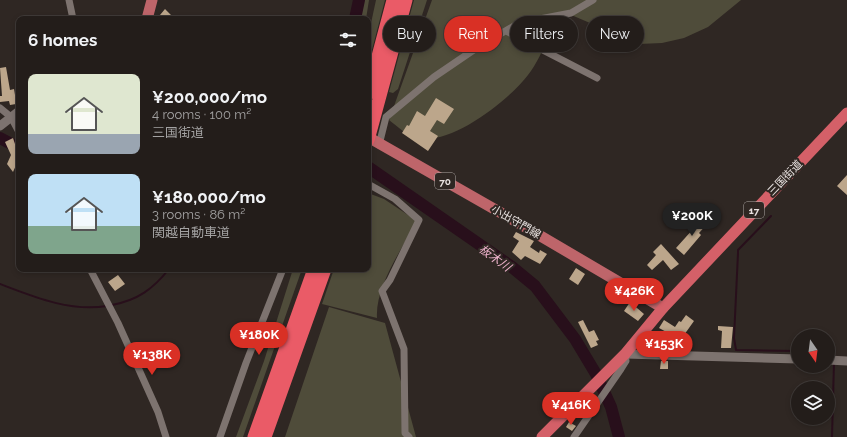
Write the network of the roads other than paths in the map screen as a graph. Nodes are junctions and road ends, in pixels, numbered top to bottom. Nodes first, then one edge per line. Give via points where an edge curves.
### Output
1 (69, 0) edge
2 (152, 0) edge
3 (392, 0) edge
4 (406, 0) edge
5 (593, 0) edge
6 (72, 16) edge
7 (147, 16) edge
8 (506, 31) junction
9 (597, 78) dead end
10 (371, 83) edge
11 (0, 108) edge
12 (16, 113) edge
13 (847, 113) edge
14 (11, 117) junction
15 (0, 126) edge
16 (16, 126) edge
17 (372, 141) edge
18 (371, 186) edge
19 (92, 272) edge
20 (282, 272) edge
21 (313, 272) edge
22 (325, 272) edge
23 (663, 308) junction
24 (624, 354) junction
25 (791, 359) edge
26 (835, 360) edge
27 (847, 361) edge
28 (166, 437) edge
29 (220, 437) edge
30 (254, 437) edge
31 (265, 437) edge
32 (409, 437) edge
33 (542, 437) edge
34 (574, 437) edge

1 - 6 street
2 - 7 main road
3 - 10 highway
4 - 17 highway
5 - 8 street via 571,13 519,23
8 - 9 street
8 - 17 street via 478,46 434,77 386,117
11 - 14 street
12 - 14 street
13 - 23 highway, 三国街道 / 17
14 - 15 street
14 - 16 street
17 - 23 main road, 小出守門線 / 70
18 - 32 street via 395,199 419,220 390,280 382,291 404,349 405,433
19 - 28 street via 118,323 158,412
20 - 29 street
21 - 30 highway
22 - 31 highway
23 - 24 highway, 三国街道 / 17
24 - 25 street
24 - 33 highway, 三国街道 / 17
24 - 34 street via 626,361 622,369
26 - 27 street

